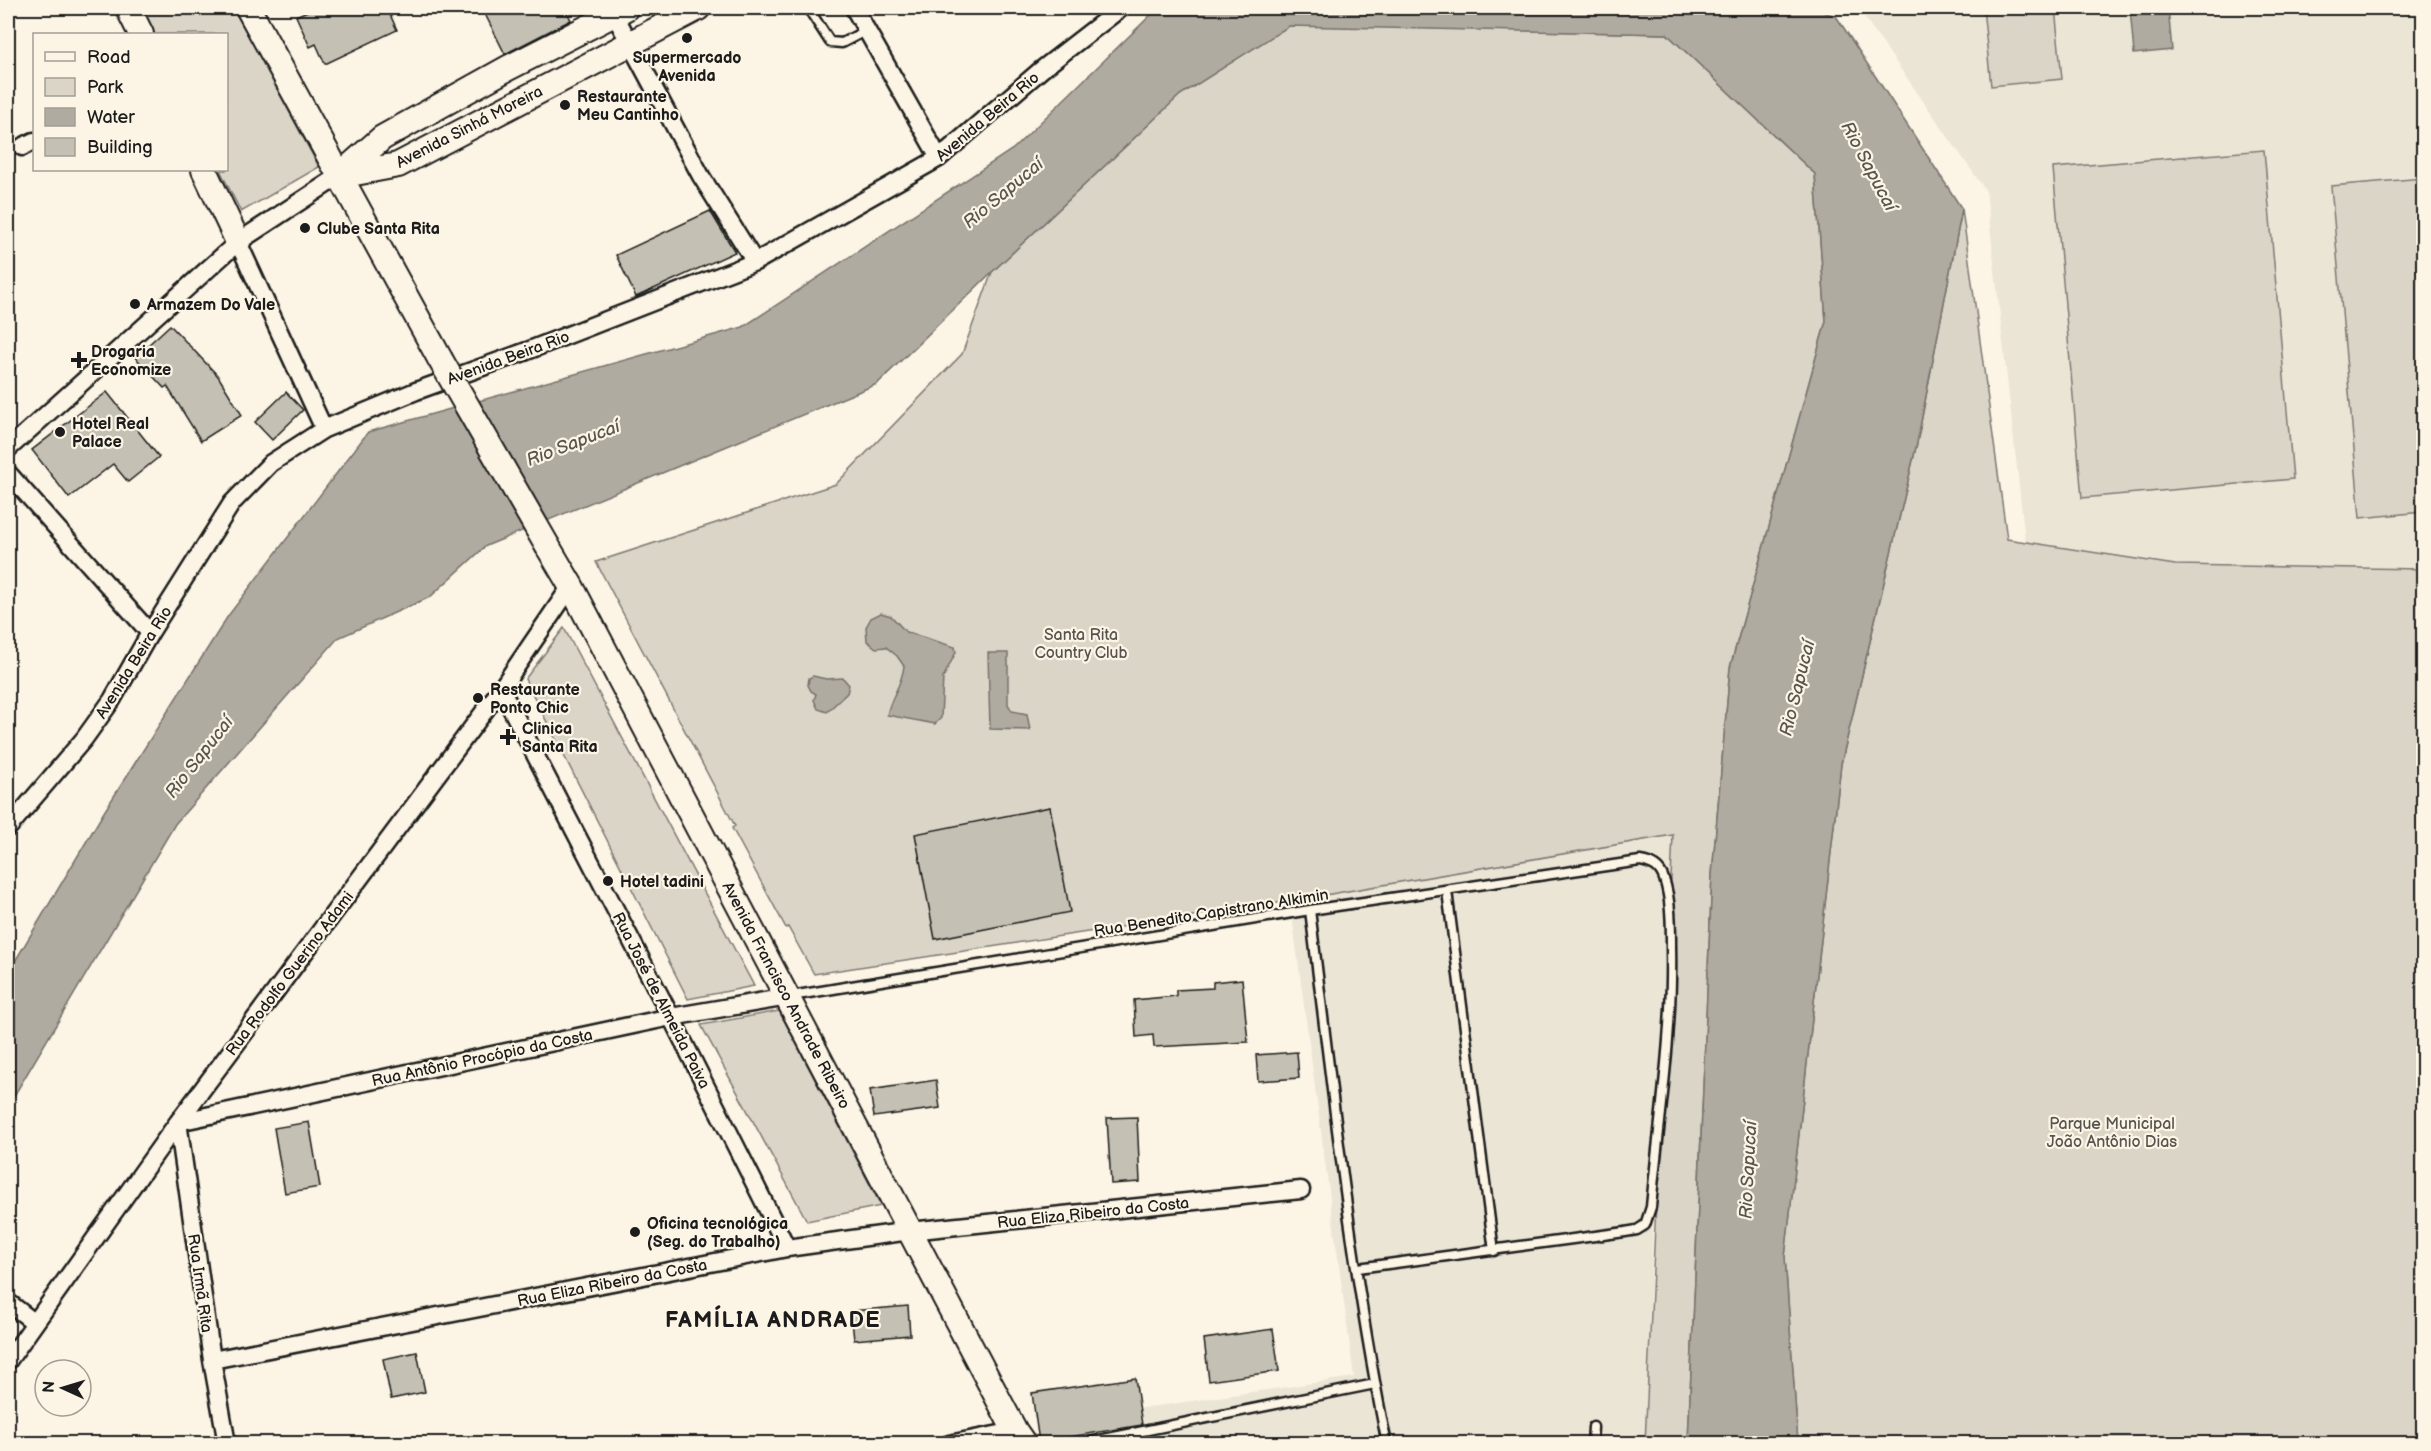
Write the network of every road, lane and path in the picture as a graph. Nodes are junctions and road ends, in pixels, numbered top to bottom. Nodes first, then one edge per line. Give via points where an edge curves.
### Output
1 (128, 8) edge
2 (248, 8) edge
3 (698, 8) edge
4 (808, 8) edge
5 (854, 8) edge
6 (1121, 8) edge
7 (617, 10) edge
8 (868, 30) junction
9 (140, 33) edge
10 (628, 43) junction
11 (939, 158) junction
12 (204, 171) edge
13 (339, 176) junction
14 (238, 242) junction
15 (755, 262) junction
16 (324, 429) junction
17 (8, 449) edge
18 (8, 473) edge
19 (571, 586) junction
20 (150, 633) junction
21 (501, 688) junction
22 (8, 828) edge
23 (1447, 891) junction
24 (1310, 910) junction
25 (788, 997) junction
26 (671, 1017) junction
27 (178, 1122) junction
28 (1301, 1190) dead end
29 (910, 1231) junction
30 (787, 1248) junction
31 (1494, 1251) junction
32 (1358, 1268) junction
33 (8, 1302) edge
34 (35, 1323) junction
35 (212, 1360) junction
36 (8, 1361) edge
37 (1375, 1384) junction
38 (1593, 1427) dead end
39 (1019, 1437) edge
40 (227, 1443) edge
41 (949, 1443) edge
42 (1079, 1443) edge
43 (1387, 1443) edge
44 (1592, 1443) edge

1 - 9 main road
2 - 13 main road, Avenida Francisco Andrade Ribeiro
3 - 10 main road, Avenida Sinhá Moreira
4 - 8 lane via 830,42 842,43
5 - 8 street
6 - 11 street, Avenida Beira Rio via 1041,70
7 - 10 street
7 - 13 main road, Avenida Sinhá Moreira via 382,138
8 - 11 street
10 - 13 main road, Avenida Sinhá Moreira via 398,165
10 - 15 street via 700,176
11 - 15 street, Avenida Beira Rio
12 - 14 main road
13 - 14 street
13 - 19 main road, Avenida Francisco Andrade Ribeiro, bridge
14 - 16 street
14 - 17 street
15 - 16 street, Avenida Beira Rio
16 - 20 street, Avenida Beira Rio via 271,463 232,503
18 - 20 street
19 - 21 street, Rua Rodolfo Guerino Adami
19 - 25 main road, Avenida Francisco Andrade Ribeiro
20 - 22 street, Avenida Beira Rio via 84,740
21 - 26 street, Rua José de Almeida Paiva
21 - 27 street, Rua Rodolfo Guerino Adami
23 - 24 lane, Rua Benedito Capistrano Alkimin
23 - 31 lane
23 - 31 lane, Rua Benedito Capistrano Alkimin via 1640,861 1658,868 1664,879 1671,920 1671,1007 1645,1225 1637,1230
24 - 25 lane, Rua Benedito Capistrano Alkimin
24 - 32 lane
25 - 26 street, Rua Antônio Procópio da Costa
25 - 29 main road, Avenida Francisco Andrade Ribeiro
26 - 27 street, Rua Antônio Procópio da Costa
26 - 30 street, Rua José de Almeida Paiva
27 - 34 street, Rua Rodolfo Guerino Adami
27 - 35 street, Rua Irmã Rita
28 - 29 street, Rua Eliza Ribeiro da Costa
29 - 30 street, Rua Eliza Ribeiro da Costa
29 - 39 main road, Avenida Francisco Andrade Ribeiro
30 - 35 street, Rua Eliza Ribeiro da Costa
31 - 32 lane
32 - 37 lane
33 - 34 street
34 - 36 street, Rua Rodolfo Guerino Adami
35 - 40 street, Rua Irmã Rita
37 - 42 lane
37 - 43 lane
38 - 44 lane
39 - 41 street

